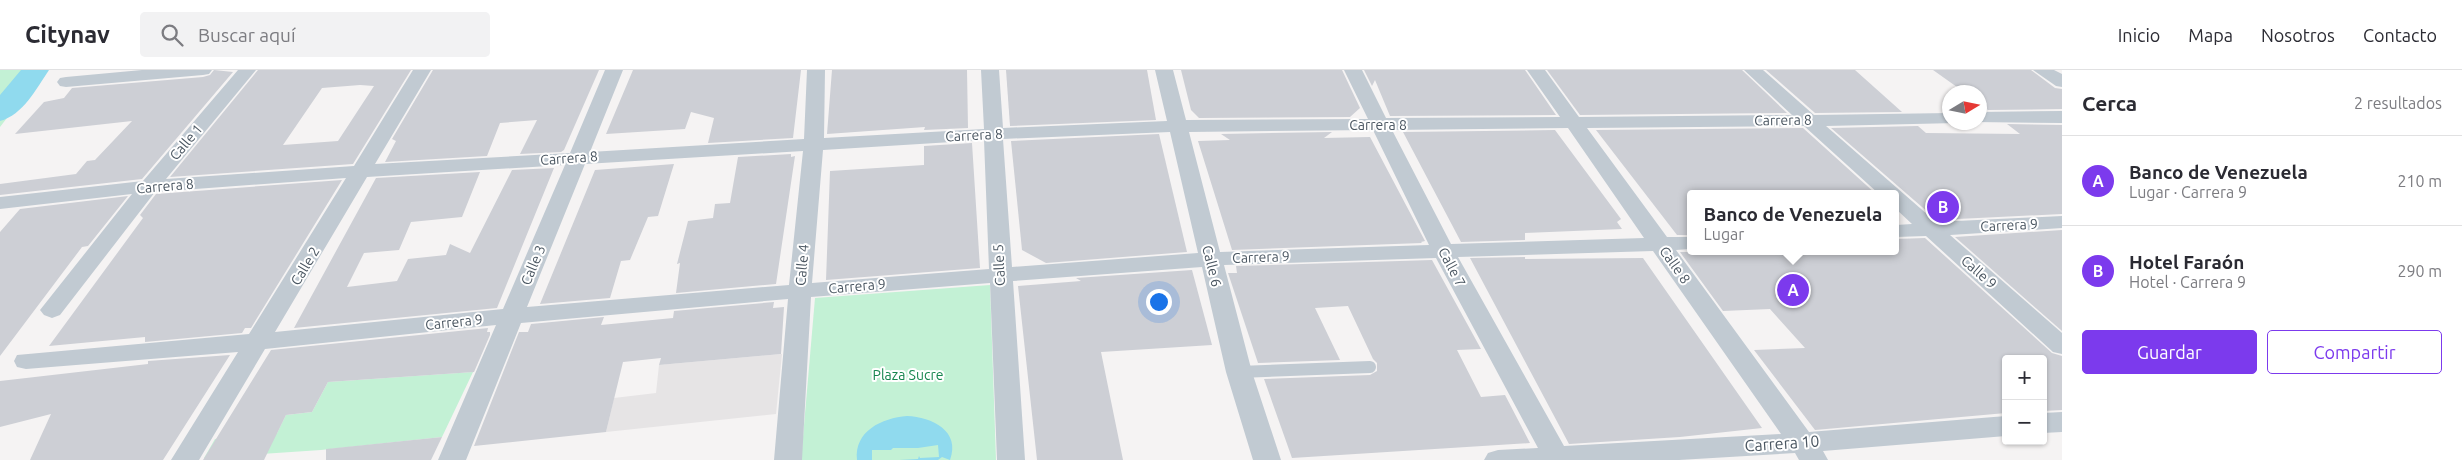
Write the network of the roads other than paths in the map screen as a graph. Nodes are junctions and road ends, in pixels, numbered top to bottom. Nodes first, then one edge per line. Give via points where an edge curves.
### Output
1 (203, 70) edge
2 (247, 70) edge
3 (422, 70) edge
4 (614, 70) edge
5 (816, 70) edge
6 (990, 70) edge
7 (1164, 70) edge
8 (1353, 70) edge
9 (1536, 70) edge
10 (1753, 70) edge
11 (2042, 70) edge
12 (66, 82) dead end
13 (2062, 82) edge
14 (2062, 117) edge
15 (1942, 118) edge
16 (1987, 118) edge
17 (1810, 120) junction
18 (1575, 122) junction
19 (1380, 125) junction
20 (1178, 126) junction
21 (992, 134) junction
22 (814, 143) junction
23 (578, 157) junction
24 (363, 171) junction
25 (150, 186) junction
26 (1887, 190) edge
27 (1899, 201) edge
28 (0, 203) edge
29 (2062, 222) edge
30 (1930, 230) junction
31 (1899, 231) edge
32 (1687, 243) edge
33 (1660, 244) junction
34 (1443, 251) junction
35 (1210, 259) junction
36 (999, 274) junction
37 (800, 291) junction
38 (52, 310) dead end
39 (511, 316) junction
40 (259, 341) junction
41 (2062, 346) edge
42 (26, 361) dead end
43 (1370, 367) dead end
44 (1239, 372) junction
45 (2062, 422) edge
46 (2047, 423) edge
47 (2002, 427) edge
48 (1808, 451) edge
49 (1557, 458) edge
50 (185, 460) edge
51 (452, 460) edge
52 (788, 460) edge
53 (1011, 460) edge
54 (1267, 460) edge
55 (1498, 460) edge

1 - 12 street
2 - 25 street, Calle 1
3 - 24 street, Calle 2
4 - 23 street, Calle 3
5 - 22 street, Calle 4
6 - 21 street, Calle 5
7 - 20 street, Calle 6
8 - 19 street, Calle 7
9 - 18 street, Calle 8
10 - 17 street
11 - 13 street
14 - 16 street
15 - 17 street, Carrera 8
17 - 18 street, Carrera 8
17 - 26 street
18 - 19 street, Carrera 8
18 - 33 street, Calle 8
19 - 20 street, Carrera 8
19 - 34 street, Calle 7
20 - 21 street, Carrera 8
20 - 35 street, Calle 6
21 - 22 street, Carrera 8
21 - 36 street, Calle 5
22 - 23 street, Carrera 8
22 - 37 street, Calle 4
23 - 24 street, Carrera 8
23 - 39 street, Calle 3
24 - 25 street, Carrera 8
24 - 40 street, Calle 2
25 - 28 street, Carrera 8
25 - 38 street, Calle 1
27 - 30 street, Calle 9
29 - 30 street, Carrera 9
30 - 31 street, Carrera 9
30 - 41 street, Calle 9
32 - 33 street, Carrera 9
33 - 34 street, Carrera 9
33 - 48 street, Calle 8
34 - 35 street, Carrera 9
34 - 49 street, Calle 7
35 - 36 street, Carrera 9
35 - 44 street, Calle 6
36 - 37 street, Carrera 9
36 - 53 street, Calle 5
37 - 39 street, Carrera 9
37 - 52 street, Calle 4
39 - 40 street, Carrera 9
39 - 51 street, Calle 3
40 - 42 street, Carrera 9
40 - 50 street, Calle 2
43 - 44 lane
44 - 54 street, Calle 6
45 - 46 street
47 - 48 street, Carrera 10
48 - 49 street, Carrera 10
49 - 55 street, Carrera 10

